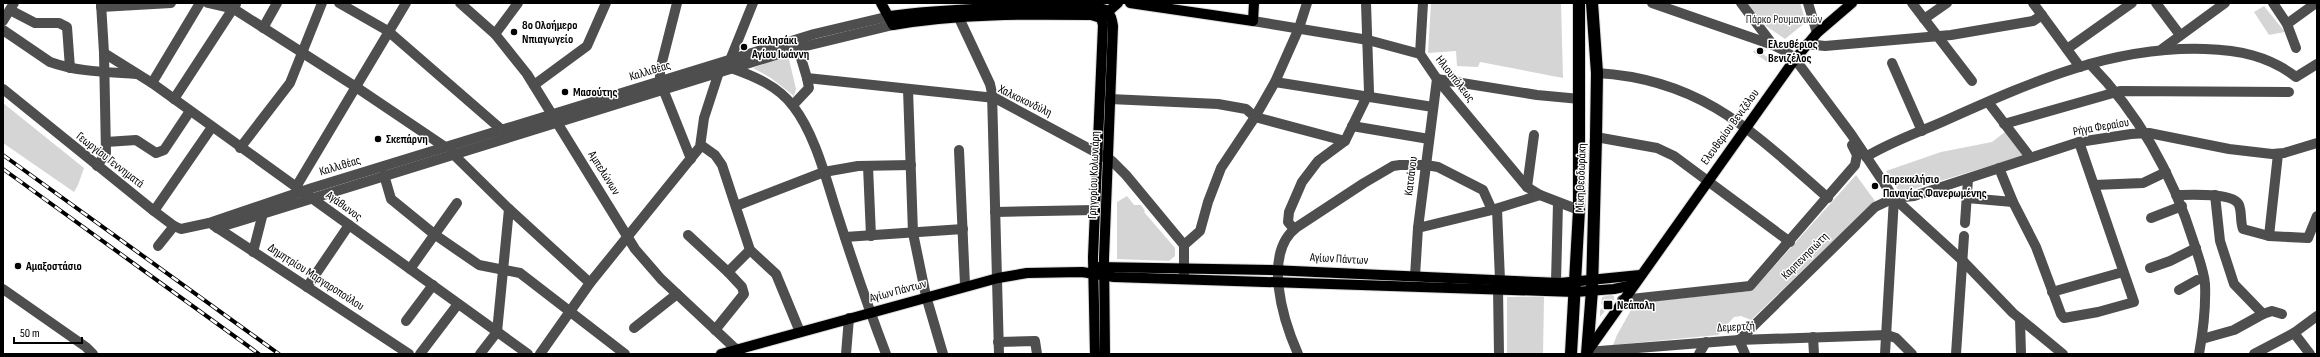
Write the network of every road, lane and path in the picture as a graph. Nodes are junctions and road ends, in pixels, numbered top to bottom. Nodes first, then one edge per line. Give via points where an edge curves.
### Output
1 (171, 3) edge
2 (200, 3) edge
3 (208, 3) edge
4 (277, 3) edge
5 (322, 3) edge
6 (339, 3) edge
7 (406, 3) edge
8 (460, 3) edge
9 (518, 3) edge
10 (606, 3) edge
11 (677, 3) edge
12 (753, 3) edge
13 (881, 3) edge
14 (1118, 3) edge
15 (1130, 3) edge
16 (1254, 3) edge
17 (1308, 3) edge
18 (1366, 3) edge
19 (1423, 3) edge
20 (1579, 3) edge
21 (1592, 3) edge
22 (1654, 3) edge
23 (1741, 3) edge
24 (1808, 3) edge
25 (1852, 3) edge
26 (1912, 3) edge
27 (1947, 3) edge
28 (2132, 3) edge
29 (2156, 3) edge
30 (2225, 3) edge
31 (2273, 3) edge
32 (2316, 3) edge
33 (2035, 4) edge
34 (101, 5) edge
35 (12, 6) edge
36 (235, 6) edge
37 (1047, 8) edge
38 (956, 10) edge
39 (1104, 15) junction
40 (2042, 15) junction
41 (1924, 19) junction
42 (3, 20) edge
43 (891, 21) junction
44 (1253, 21) junction
45 (2287, 24) junction
46 (263, 28) junction
47 (1299, 28) junction
48 (3, 30) edge
49 (388, 31) junction
50 (495, 34) junction
51 (1817, 34) junction
52 (2180, 35) junction
53 (1937, 36) junction
54 (1368, 40) junction
55 (1807, 44) junction
56 (1773, 45) junction
57 (798, 48) junction
58 (2296, 48) dead end
59 (2067, 49) junction
60 (2162, 49) junction
61 (302, 52) junction
62 (104, 53) junction
63 (1420, 54) junction
64 (1795, 59) junction
65 (1892, 63) dead end
66 (730, 64) junction
67 (2317, 64) edge
68 (2085, 65) junction
69 (70, 68) junction
70 (105, 72) junction
71 (719, 72) junction
72 (1596, 73) junction
73 (137, 74) junction
74 (806, 78) junction
75 (1437, 79) junction
76 (1972, 81) dead end
77 (1275, 82) junction
78 (152, 83) junction
79 (534, 85) junction
80 (661, 85) junction
81 (356, 87) junction
82 (908, 89) junction
83 (1818, 89) junction
84 (3, 90) edge
85 (2115, 92) junction
86 (2289, 92) dead end
87 (1367, 96) junction
88 (992, 98) junction
89 (174, 99) junction
90 (1110, 99) junction
91 (1580, 99) junction
92 (1988, 102) junction
93 (793, 105) junction
94 (1433, 107) junction
95 (190, 111) junction
96 (1255, 117) junction
97 (555, 118) junction
98 (2004, 124) junction
99 (1352, 126) junction
100 (212, 127) junction
101 (1746, 128) junction
102 (502, 130) junction
103 (1922, 131) junction
104 (2145, 132) junction
105 (1534, 136) dead end
106 (1596, 138) junction
107 (1429, 139) junction
108 (1344, 141) junction
109 (106, 142) junction
110 (2079, 142) junction
111 (2317, 143) edge
112 (701, 145) junction
113 (445, 147) junction
114 (240, 148) junction
115 (959, 150) dead end
116 (1098, 153) junction
117 (453, 154) junction
118 (2278, 154) junction
119 (1866, 157) junction
120 (1108, 158) junction
121 (2030, 158) junction
122 (691, 159) junction
123 (911, 165) junction
124 (1426, 165) junction
125 (97, 166) junction
126 (868, 166) junction
127 (1999, 168) junction
128 (824, 172) junction
129 (2166, 172) junction
130 (384, 175) junction
131 (1968, 179) junction
132 (1708, 180) junction
133 (2094, 185) junction
134 (1527, 187) junction
135 (303, 192) junction
136 (1540, 195) junction
137 (2176, 195) junction
138 (2215, 195) junction
139 (1828, 198) junction
140 (1894, 198) junction
141 (1967, 198) junction
142 (2013, 202) junction
143 (457, 203) dead end
144 (1558, 203) junction
145 (736, 206) junction
146 (2182, 206) junction
147 (509, 209) junction
148 (1495, 209) junction
149 (1095, 210) junction
150 (1579, 210) junction
151 (154, 211) junction
152 (263, 212) junction
153 (995, 212) junction
154 (2317, 216) edge
155 (2151, 218) dead end
156 (1965, 223) dead end
157 (213, 225) junction
158 (349, 225) junction
159 (174, 226) junction
160 (1418, 228) junction
161 (962, 229) junction
162 (1294, 229) junction
163 (913, 233) junction
164 (434, 234) junction
165 (688, 235) dead end
166 (871, 236) junction
167 (1964, 236) dead end
168 (2268, 236) junction
169 (629, 237) junction
170 (845, 237) junction
171 (1790, 242) junction
172 (1184, 245) junction
173 (158, 246) dead end
174 (2196, 248) junction
175 (750, 250) junction
176 (253, 252) junction
177 (1962, 260) junction
178 (1183, 267) junction
179 (2150, 268) dead end
180 (410, 269) junction
181 (502, 269) junction
182 (1275, 270) junction
183 (1294, 270) junction
184 (1096, 271) junction
185 (728, 272) junction
186 (2124, 272) junction
187 (1640, 274) junction
188 (1415, 276) junction
189 (998, 278) junction
190 (1184, 278) junction
191 (2197, 280) dead end
192 (1274, 281) junction
193 (1293, 282) junction
194 (1556, 282) junction
195 (590, 283) junction
196 (1499, 284) junction
197 (433, 285) junction
198 (965, 285) junction
199 (1592, 285) junction
200 (1633, 285) junction
201 (307, 287) junction
202 (1575, 287) junction
203 (3, 289) edge
204 (2179, 290) dead end
205 (2052, 292) junction
206 (677, 294) junction
207 (926, 296) junction
208 (1622, 300) junction
209 (458, 304) junction
210 (568, 310) junction
211 (869, 312) junction
212 (2263, 314) junction
213 (2282, 314) dead end
214 (2317, 316) edge
215 (849, 318) junction
216 (2020, 319) junction
217 (406, 321) dead end
218 (634, 328) dead end
219 (715, 330) junction
220 (497, 332) junction
221 (800, 332) junction
222 (2294, 333) junction
223 (1887, 335) junction
224 (1813, 337) junction
225 (2202, 339) junction
226 (1739, 340) junction
227 (998, 342) junction
228 (1706, 342) junction
229 (760, 343) junction
230 (89, 349) edge
231 (738, 352) edge
232 (1587, 353) edge
233 (409, 354) edge
234 (420, 354) edge
235 (480, 354) edge
236 (528, 354) edge
237 (540, 354) edge
238 (625, 354) edge
239 (721, 354) edge
240 (758, 354) edge
241 (846, 354) edge
242 (886, 354) edge
243 (943, 354) edge
244 (999, 354) edge
245 (1037, 354) edge
246 (1095, 354) edge
247 (1105, 354) edge
248 (1298, 354) edge
249 (1499, 354) edge
250 (1571, 354) edge
251 (1699, 354) edge
252 (1745, 354) edge
253 (1814, 354) edge
254 (1885, 354) edge
255 (1912, 354) edge
256 (1956, 354) edge
257 (2021, 354) edge
258 (2064, 354) edge
259 (2199, 354) edge
260 (2254, 354) edge
261 (2310, 354) edge

1 - 34 street
2 - 78 street
3 - 36 street
4 - 46 street
5 - 61 street
6 - 49 street
7 - 49 street
8 - 50 street, Αμπελώνων
9 - 50 street
10 - 79 street via 587,46
11 - 80 street via 660,70
12 - 66 street
13 - 43 main road
14 - 39 main road
15 - 44 main road
16 - 44 main road
17 - 47 street
18 - 54 street
19 - 63 street
20 - 91 highway, Μίκη Θεοδωράκη
21 - 72 highway, Μίκη Θεοδωράκη
22 - 56 street
23 - 56 street
24 - 51 street
25 - 51 main road, Ελευθερίου Βενιζέλου
26 - 41 street
27 - 41 street
28 - 59 street
29 - 52 street
30 - 52 street
31 - 45 street
32 - 45 street
33 - 40 street
34 - 62 street
35 - 42 street
35 - 69 street via 35,23 59,23 67,27
36 - 46 street
36 - 89 street
37 - 38 main road, Καλλιθέας
37 - 39 main road, Καλλιθέας via 1094,7
38 - 43 main road, Καλλιθέας
38 - 88 street via 990,84
39 - 90 main road, Γρηγορίου Κολωνιάρη via 1111,17 1113,26
39 - 116 main road, Γρηγορίου Κολωνιάρη
40 - 53 street via 2033,21
40 - 59 street
41 - 53 street
43 - 57 street, Καλλιθέας
43 - 66 street, Καλλιθέας via 819,32
44 - 47 street, Ηλιουπόλεως
45 - 58 street
46 - 61 street
47 - 54 street, Ηλιουπόλεως
47 - 77 street
48 - 69 street via 50,62
49 - 81 street
49 - 102 street
50 - 79 street, Αμπελώνων
51 - 55 main road, Ελευθερίου Βενιζέλου
52 - 60 street
53 - 55 street via 1825,46
53 - 76 street
54 - 63 street, Ηλιουπόλεως
54 - 87 street
55 - 64 main road, Ελευθερίου Βενιζέλου
56 - 64 street
57 - 66 street, Καλλιθέας
57 - 74 street
59 - 68 street
60 - 67 street via 2220,50 2255,55 2280,66 2296,77
60 - 68 street
61 - 81 street
61 - 114 street via 290,83
62 - 70 street
62 - 73 street, Αγάθωνος
63 - 75 street, Ηλιουπόλεως
64 - 83 street
64 - 101 main road, Ελευθερίου Βενιζέλου
65 - 103 street
66 - 71 street, Καλλιθέας
66 - 80 street, Καλλιθέας
66 - 93 street via 764,82
68 - 85 street
68 - 92 street via 2045,78
69 - 70 street
70 - 73 street
70 - 109 street
71 - 80 street, Καλλιθέας
71 - 112 street via 704,118
72 - 101 street via 1626,75 1662,83 1717,108
72 - 106 highway, Μίκη Θεοδωράκη
73 - 78 street, Αγάθωνος
74 - 82 street, Χαλκοκονδύλη
74 - 93 street via 809,88
75 - 91 street
75 - 94 street, Κατσάνου
75 - 134 street, Ηλιουπόλεως
77 - 87 street
77 - 96 street
78 - 89 street, Αγάθωνος
79 - 97 street, Αμπελώνων
80 - 97 street, Καλλιθέας
80 - 122 street
81 - 113 street
81 - 135 street
82 - 88 street, Χαλκοκονδύλη
82 - 123 street
83 - 119 street
83 - 139 street via 1818,96 1857,155 1855,165
84 - 125 street, Γεωργίου Γεννηματά
85 - 86 street
85 - 98 street
85 - 104 street
87 - 94 street
87 - 99 street
88 - 116 street, Χαλκοκονδύλη
88 - 153 street
89 - 95 street, Αγάθωνος
90 - 96 street via 1218,104 1246,109
90 - 120 main road, Γρηγορίου Κολωνιάρη
91 - 150 highway, Μίκη Θεοδωράκη
92 - 98 street
92 - 103 street
93 - 128 street
94 - 107 street, Κατσάνου
95 - 100 street, Αγάθωνος
95 - 109 street via 164,150 156,153 136,140
96 - 108 street
96 - 172 street via 1221,168 1200,231
97 - 102 street, Καλλιθέας
97 - 117 street, Καλλιθέας
97 - 169 street, Αμπελώνων
98 - 121 street
99 - 107 street
99 - 108 street
100 - 114 street, Αγάθωνος
100 - 151 street
101 - 132 main road, Ελευθερίου Βενιζέλου
101 - 139 street
102 - 113 street, Καλλιθέας
103 - 119 street
104 - 110 street, Ρήγα Φεραίου
104 - 118 street, Ρήγα Φεραίου via 2240,150
104 - 129 street
105 - 134 street
106 - 132 street via 1657,148 1674,156
106 - 199 highway, Μίκη Θεοδωράκη
107 - 124 street, Κατσάνου
108 - 162 street via 1318,161 1302,182 1289,212 1288,222
109 - 125 street via 105,155
110 - 121 street, Ρήγα Φεραίου
110 - 133 street
111 - 118 street, Ρήγα Φεραίου
112 - 122 street
112 - 145 street via 715,155 722,165
113 - 135 street, Καλλιθέας
114 - 135 street, Αγάθωνος
115 - 161 street
116 - 120 street, Χαλκοκονδύλη
116 - 149 main road, Γρηγορίου Κολωνιάρη
117 - 130 street, Καλλιθέας
117 - 147 street
118 - 168 street
119 - 140 street
120 - 172 street, Χαλκοκονδύλη via 1126,175
120 - 184 main road, Γρηγορίου Κολωνιάρη
121 - 127 street, Ρήγα Φεραίου
122 - 169 street
123 - 126 street
123 - 163 street
124 - 148 street via 1438,167 1482,189
124 - 160 street, Κατσάνου
124 - 162 street via 1394,166 1332,202
125 - 151 street, Γεωργίου Γεννηματά
126 - 128 street
126 - 166 street
127 - 131 street, Ρήγα Φεραίου
127 - 142 street
128 - 145 street
128 - 170 street
129 - 133 street via 2143,183
129 - 137 street
130 - 135 street, Καλλιθέας
130 - 164 street via 392,200
131 - 140 street, Ρήγα Φεραίου via 1911,196
131 - 141 street
132 - 171 street
132 - 187 main road, Ελευθερίου Βενιζέλου
133 - 186 street
134 - 136 street, Ηλιουπόλεως
135 - 152 street, Καλλιθέας
135 - 157 street, Καλλιθέας
135 - 158 street, Αγάθωνος
136 - 144 street, Ηλιουπόλεως
136 - 148 street
137 - 138 street
137 - 146 street
138 - 168 street via 2238,202 2244,230
138 - 212 street via 2220,241 2234,284
139 - 171 street
140 - 177 street
140 - 223 street
140 - 226 street, Καρπενησιώτη via 1875,207
141 - 142 street
141 - 156 street
142 - 205 street via 2036,247
143 - 164 street
144 - 150 street, Ηλιουπόλεως
144 - 194 street
145 - 175 street
146 - 155 street
146 - 174 street
147 - 181 street
147 - 195 street
148 - 160 street
148 - 196 street
149 - 153 street
149 - 184 main road, Γρηγορίου Κολωνιάρη
150 - 202 highway, Μίκη Θεοδωράκη
151 - 159 street, Γεωργίου Γεννηματά
152 - 157 street, Καλλιθέας
152 - 176 street
153 - 189 street
154 - 168 street via 2308,238
157 - 159 street via 181,229
157 - 176 street, Δημητρίου Μαργαροπούλου
158 - 180 street, Αγάθωνος
158 - 201 street
159 - 173 street
160 - 188 street, Κατσάνου
161 - 163 street
161 - 198 street
162 - 182 street via 1282,245
163 - 166 street
163 - 207 street
164 - 180 street
164 - 181 street via 479,265
165 - 185 street
166 - 170 street
167 - 177 street
169 - 195 street
169 - 206 street, Αμπελώνων via 634,249
170 - 211 street
171 - 208 street via 1750,286
172 - 178 street
174 - 179 street via 2170,262
174 - 225 street via 2205,284
175 - 185 street
175 - 221 street via 776,274
176 - 201 street, Δημητρίου Μαργαροπούλου
177 - 216 street
177 - 256 street
178 - 182 main road, Αγίων Πάντων
178 - 184 main road, Αγίων Πάντων
178 - 190 street
180 - 197 street, Αγάθωνος
181 - 210 street via 520,273
181 - 220 street
182 - 183 main road, Αγίων Πάντων
182 - 192 street
183 - 188 main road, Αγίων Πάντων
183 - 193 street
184 - 189 main road, Αγίων Πάντων
184 - 190 main road, Αγίων Πάντων
184 - 246 main road, Γρηγορίου Κολωνιάρη
184 - 247 main road, Γρηγορίου Κολωνιάρη
185 - 219 street via 744,292
186 - 205 street
186 - 205 street via 2134,302 2064,318
187 - 199 main road
187 - 200 main road, Ελευθερίου Βενιζέλου
188 - 196 main road, Αγίων Πάντων
189 - 198 main road, Αγίων Πάντων
189 - 227 street
190 - 192 main road, Αγίων Πάντων
191 - 204 street
192 - 193 main road, Αγίων Πάντων
192 - 248 street via 1288,333
193 - 196 main road, Αγίων Πάντων
194 - 196 main road, Αγίων Πάντων
194 - 202 main road, Αγίων Πάντων
195 - 210 street
196 - 202 main road, Αγίων Πάντων
196 - 249 street
197 - 209 street, Αγάθωνος
197 - 217 street
198 - 207 main road, Αγίων Πάντων
199 - 200 main road
199 - 202 main road, Αγίων Πάντων
199 - 232 highway, Μίκη Θεοδωράκη
200 - 208 main road, Ελευθερίου Βενιζέλου
201 - 233 street, Δημητρίου Μαργαροπούλου
202 - 250 highway, Μίκη Θεοδωράκη
203 - 230 street
206 - 218 street
206 - 219 street, Αμπελώνων
207 - 211 main road, Αγίων Πάντων
207 - 243 street
208 - 232 main road, Ελευθερίου Βενιζέλου
209 - 220 street, Αγάθωνος
209 - 234 street
210 - 237 street
210 - 238 street
211 - 215 main road, Αγίων Πάντων
211 - 242 street
212 - 213 street via 2272,311
212 - 225 street via 2234,330
214 - 222 street
215 - 221 main road, Αγίων Πάντων
215 - 241 street
216 - 257 street
216 - 258 street
219 - 231 street, Αμπελώνων
220 - 235 street
220 - 236 street, Αγάθωνος
221 - 229 main road, Αγίων Πάντων
222 - 260 street
222 - 261 street
223 - 224 street, Δεμερτζή
223 - 254 street
223 - 255 street via 1898,340
224 - 226 street, Δεμερτζή
224 - 253 street
225 - 259 street
226 - 228 street, Δεμερτζή
226 - 252 street
227 - 244 street
227 - 245 street via 1035,341
228 - 232 street, Δεμερτζή
228 - 251 street
229 - 231 main road, Αγίων Πάντων
229 - 240 main road
231 - 239 main road, Αγίων Πάντων

